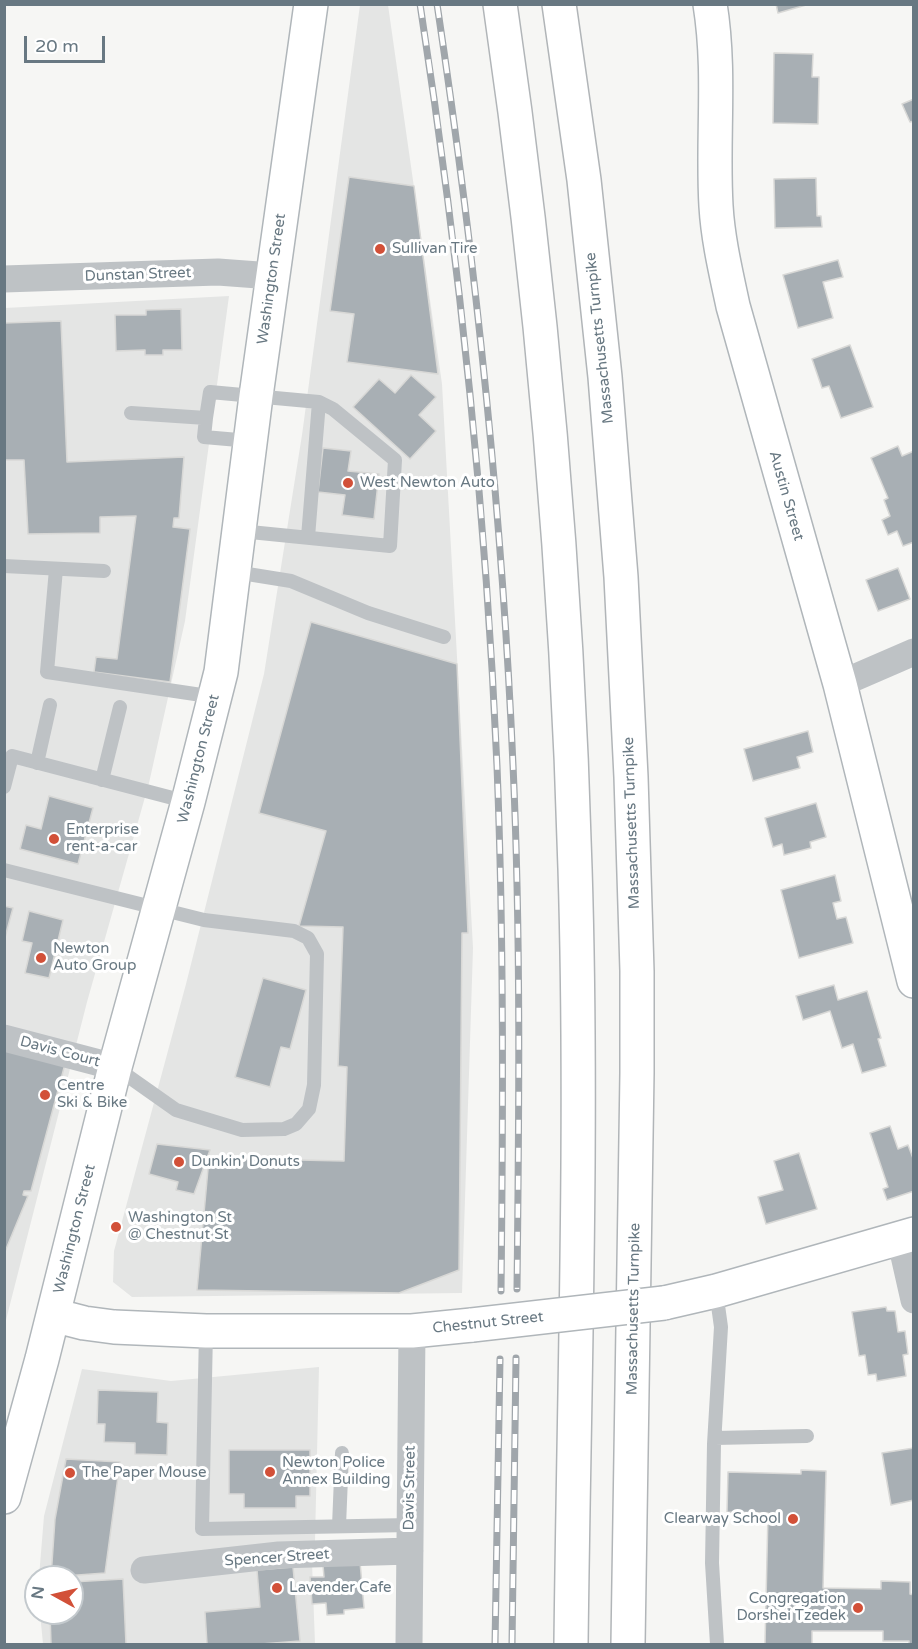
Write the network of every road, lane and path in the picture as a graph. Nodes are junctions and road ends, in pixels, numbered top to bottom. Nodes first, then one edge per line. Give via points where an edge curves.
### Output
1 (311, 4) edge
2 (500, 4) edge
3 (559, 4) edge
4 (710, 4) edge
5 (272, 276) junction
6 (4, 279) edge
7 (256, 396) junction
8 (319, 402) junction
9 (131, 413) dead end
10 (206, 418) junction
11 (251, 441) junction
12 (240, 531) junction
13 (308, 537) junction
14 (4, 566) edge
15 (56, 569) junction
16 (104, 571) dead end
17 (235, 572) junction
18 (444, 637) dead end
19 (914, 652) edge
20 (840, 684) junction
21 (215, 697) junction
22 (50, 705) dead end
23 (120, 707) dead end
24 (37, 762) junction
25 (102, 780) junction
26 (4, 787) edge
27 (188, 802) junction
28 (4, 870) edge
29 (159, 909) junction
30 (914, 981) edge
31 (4, 1038) edge
32 (115, 1067) junction
33 (907, 1236) edge
34 (716, 1291) junction
35 (914, 1300) edge
36 (53, 1314) junction
37 (206, 1331) junction
38 (412, 1331) junction
39 (807, 1436) dead end
40 (715, 1438) junction
41 (342, 1453) dead end
42 (4, 1497) edge
43 (339, 1526) junction
44 (410, 1538) junction
45 (144, 1570) dead end
46 (409, 1644) edge
47 (571, 1644) edge
48 (628, 1644) edge
49 (717, 1644) edge

1 - 5 main road, Washington Street
2 - 47 main road via 545,372 569,703 578,1069
3 - 48 main road, Massachusetts Turnpike via 584,180 605,377 630,755 637,1084
4 - 20 main road, Austin Street via 717,80 716,207 723,258 748,363
5 - 6 street, Dunstan Street via 218,272
5 - 7 main road, Washington Street
7 - 8 lane
7 - 10 lane via 210,392
7 - 11 main road, Washington Street
8 - 13 lane
8 - 13 lane via 395,460 390,546
9 - 10 lane
10 - 11 lane via 204,437
11 - 12 main road, Washington Street
12 - 13 lane
12 - 17 main road, Washington Street
14 - 15 lane
15 - 16 lane
15 - 21 lane via 47,672
17 - 18 lane via 291,581 361,611
17 - 21 main road, Washington Street
19 - 20 street
20 - 30 main road, Austin Street via 898,898
21 - 27 main road, Washington Street
22 - 24 lane
23 - 25 lane
24 - 25 lane
24 - 26 lane via 12,756
25 - 27 lane
27 - 29 main road, Washington Street
28 - 29 lane
29 - 32 main road, Washington Street
29 - 32 lane via 204,920 294,931 308,938 317,954 314,1085 309,1109 296,1124 284,1129 242,1130 176,1110
31 - 32 street, Davis Court
32 - 36 main road, Washington Street
33 - 34 main road, Chestnut Street
33 - 35 street
34 - 38 main road, Chestnut Street, bridge via 664,1303
34 - 40 lane via 721,1328
36 - 37 main road, Chestnut Street via 114,1327
36 - 42 main road, Washington Street
37 - 38 main road, Chestnut Street
37 - 43 lane via 202,1529
38 - 44 street, Davis Street
39 - 40 lane
40 - 49 lane via 712,1563
41 - 43 lane
43 - 44 lane
44 - 45 street, Spencer Street
44 - 46 street, Davis Street

